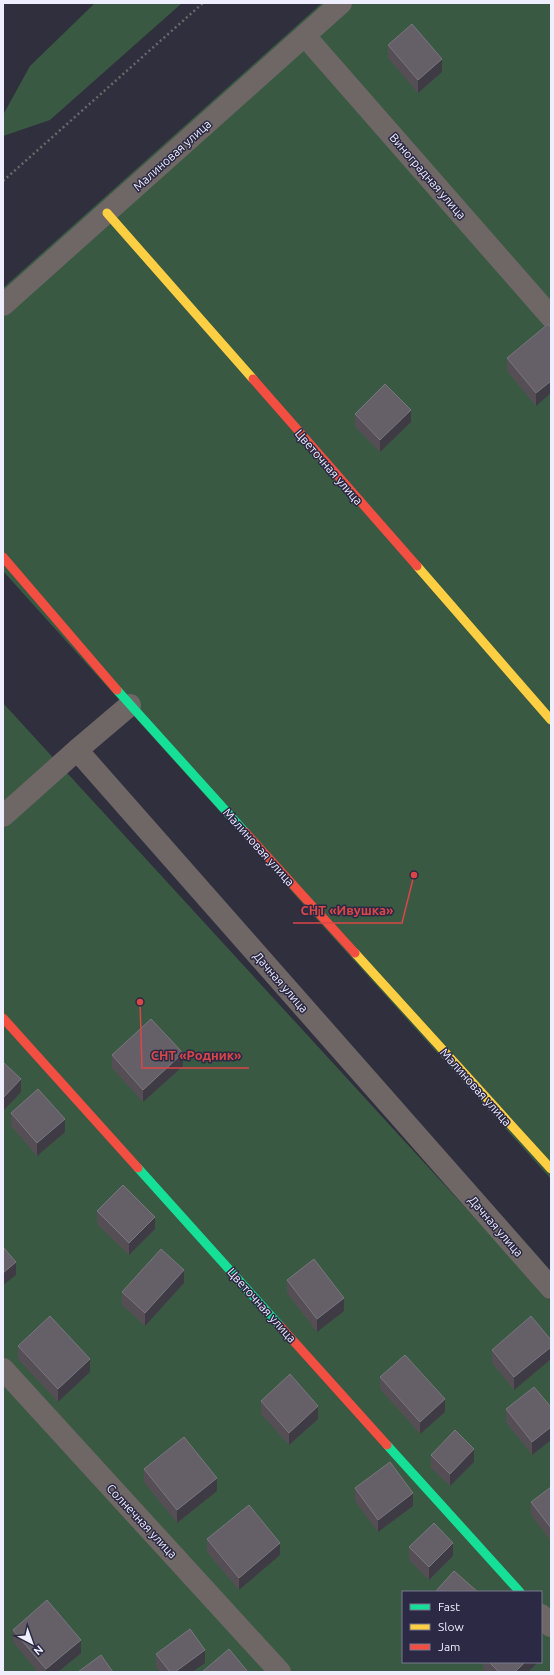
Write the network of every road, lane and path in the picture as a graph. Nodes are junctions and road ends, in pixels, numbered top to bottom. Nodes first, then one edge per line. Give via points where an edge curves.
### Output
1 (203, 3) edge
2 (341, 3) edge
3 (305, 36) junction
4 (3, 181) edge
5 (108, 214) junction
6 (3, 306) edge
7 (551, 317) edge
8 (3, 557) edge
9 (130, 705) junction
10 (551, 720) edge
11 (77, 750) junction
12 (3, 816) edge
13 (3, 1018) edge
14 (551, 1169) edge
15 (551, 1288) edge
16 (3, 1369) edge
17 (519, 1591) edge
18 (542, 1616) edge
19 (551, 1626) edge
20 (280, 1672) edge

1 - 4 path
2 - 3 street, Малиновая улица
3 - 5 street, Малиновая улица
3 - 7 street, Виноградная улица
5 - 6 street, Малиновая улица
5 - 10 street, Цветочная улица
8 - 9 street, Малиновая улица
9 - 11 street
9 - 14 street, Малиновая улица
11 - 12 street
11 - 15 street, Дачная улица
13 - 17 street, Цветочная улица
16 - 20 street, Солнечная улица
18 - 19 street

